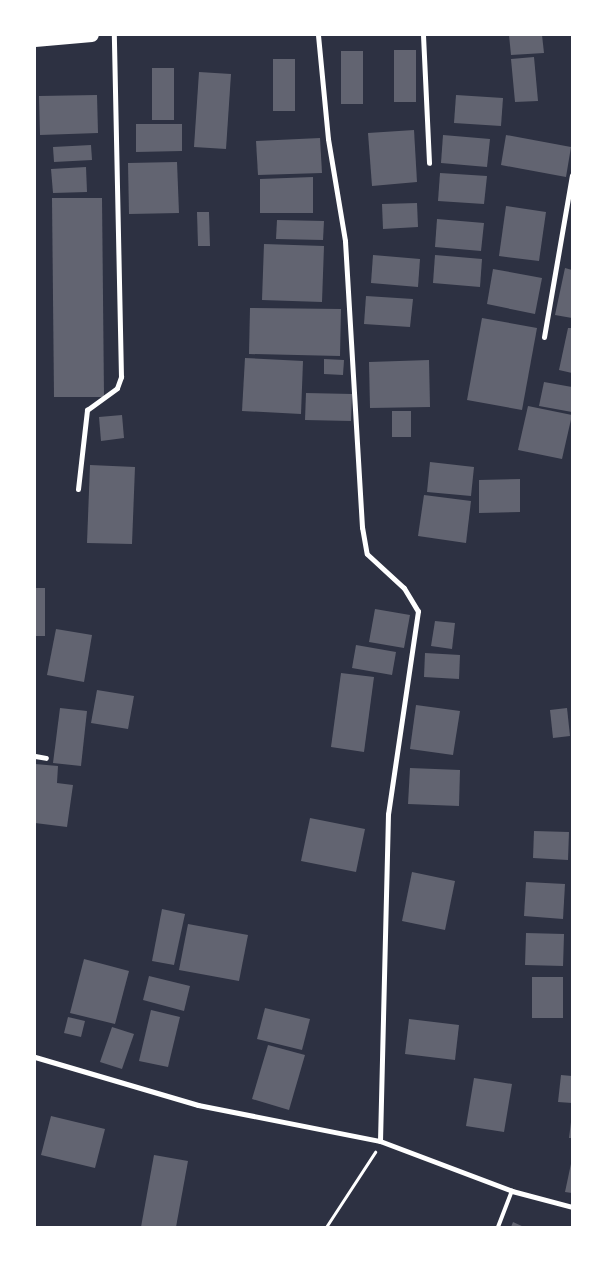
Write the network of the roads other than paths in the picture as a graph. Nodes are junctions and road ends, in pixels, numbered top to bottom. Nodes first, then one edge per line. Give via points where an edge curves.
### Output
1 (92, 35) edge
2 (114, 35) edge
3 (318, 35) edge
4 (423, 35) edge
5 (71, 36) edge
6 (35, 40) edge
7 (428, 163) dead end
8 (572, 175) edge
9 (544, 337) dead end
10 (78, 489) dead end
11 (35, 756) edge
12 (46, 758) dead end
13 (35, 1057) edge
14 (380, 1141) junction
15 (512, 1191) junction
16 (572, 1208) edge
17 (498, 1227) edge

1 - 5 highway
2 - 10 street via 121,377 117,388 87,410
3 - 14 street via 328,139 346,241 362,527 367,554 404,588 418,611 388,814
4 - 7 street
5 - 6 highway
8 - 9 street
11 - 12 street
13 - 14 street via 198,1106
14 - 15 street
15 - 16 street
15 - 17 lane

